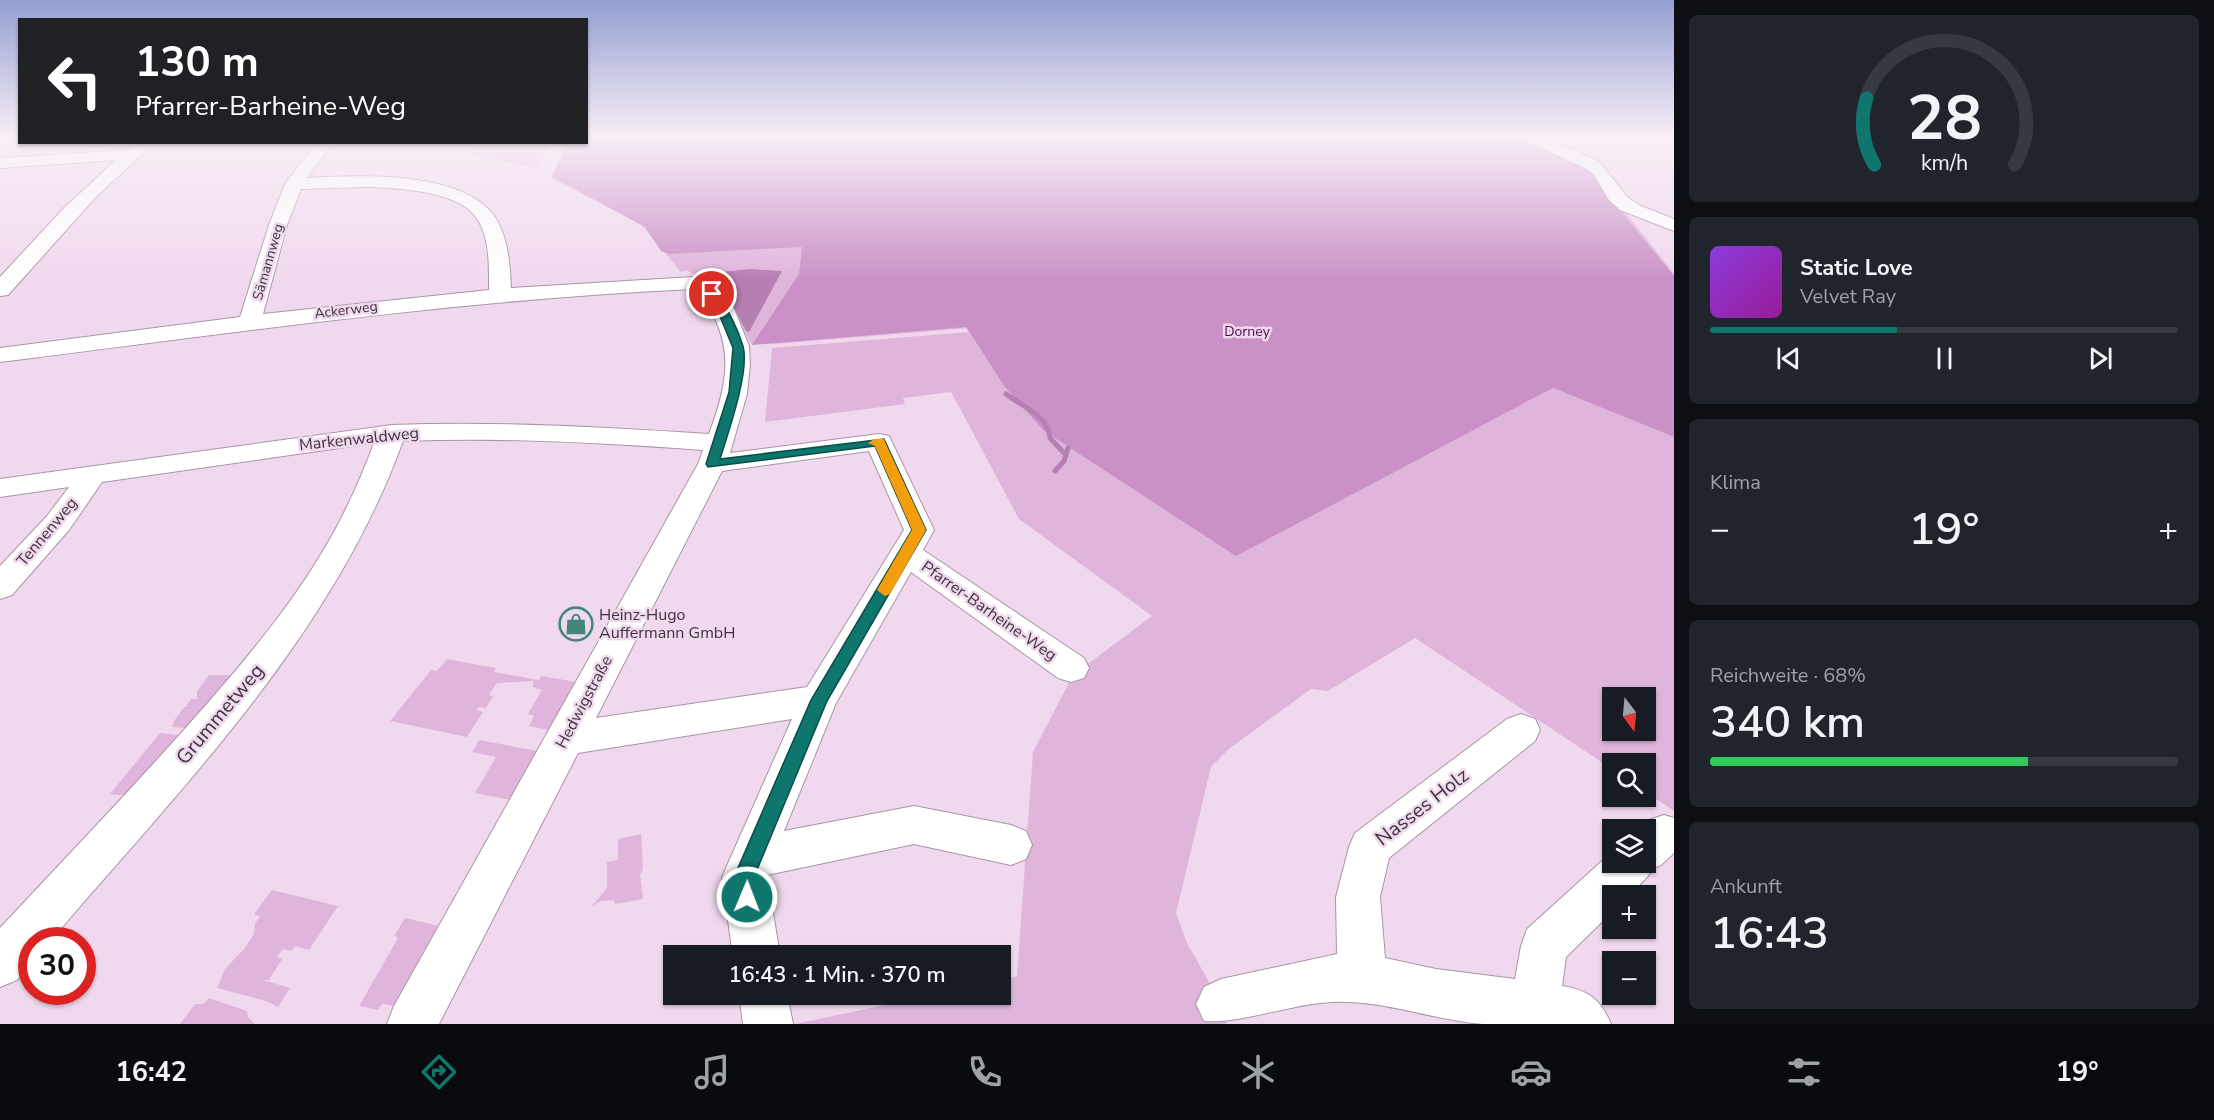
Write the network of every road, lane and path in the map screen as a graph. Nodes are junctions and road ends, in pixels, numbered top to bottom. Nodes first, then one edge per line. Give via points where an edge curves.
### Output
1 (99, 184) edge
2 (294, 184) joint
3 (299, 184) edge
4 (399, 184) edge
5 (1608, 184) edge
6 (1674, 225) edge
7 (693, 283) joint
8 (0, 290) edge
9 (500, 294) junction
10 (250, 322) junction
11 (0, 355) edge
12 (392, 433) junction
13 (716, 454) junction
14 (92, 475) junction
15 (0, 488) edge
16 (907, 554) junction
17 (0, 587) edge
18 (1071, 668) dead end
19 (819, 700) junction
20 (1521, 730) dead end
21 (565, 739) junction
22 (1011, 845) dead end
23 (752, 858) junction
24 (1622, 873) edge
25 (755, 945) edge
26 (0, 963) edge
27 (1362, 978) junction
28 (1221, 1004) dead end
29 (1535, 1006) junction
30 (412, 1024) edge
31 (1586, 1024) edge

1 - 8 street
2 - 3 street
2 - 10 street, Sämannweg
4 - 9 street via 442,192 467,201 482,212 498,257
5 - 6 street via 1623,203
7 - 9 street, Ackerweg
7 - 13 street, Hedwigstraße via 718,301 738,348 734,392
9 - 10 street, Ackerweg
10 - 11 street, Ackerweg
12 - 13 street, Markenwaldweg via 589,434
12 - 14 street, Markenwaldweg
12 - 26 street, Grummetweg via 379,475 339,552 285,637
13 - 16 street, Pfarrer-Barheine-Weg via 879,442 919,530
13 - 21 street, Hedwigstraße
14 - 15 street, Markenwaldweg
14 - 17 street, Tennenweg via 58,523
16 - 18 street, Pfarrer-Barheine-Weg
16 - 19 street, Pfarrer-Barheine-Weg
19 - 21 street
19 - 23 street, Pfarrer-Barheine-Weg
20 - 27 street, Nasses Holz via 1370,847 1358,897
21 - 30 street, Hedwigstraße
22 - 23 street via 914,825
23 - 25 street, Pfarrer-Barheine-Weg via 744,877
24 - 29 street via 1544,946
27 - 28 street via 1330,978
27 - 29 street
29 - 31 street via 1573,1012

